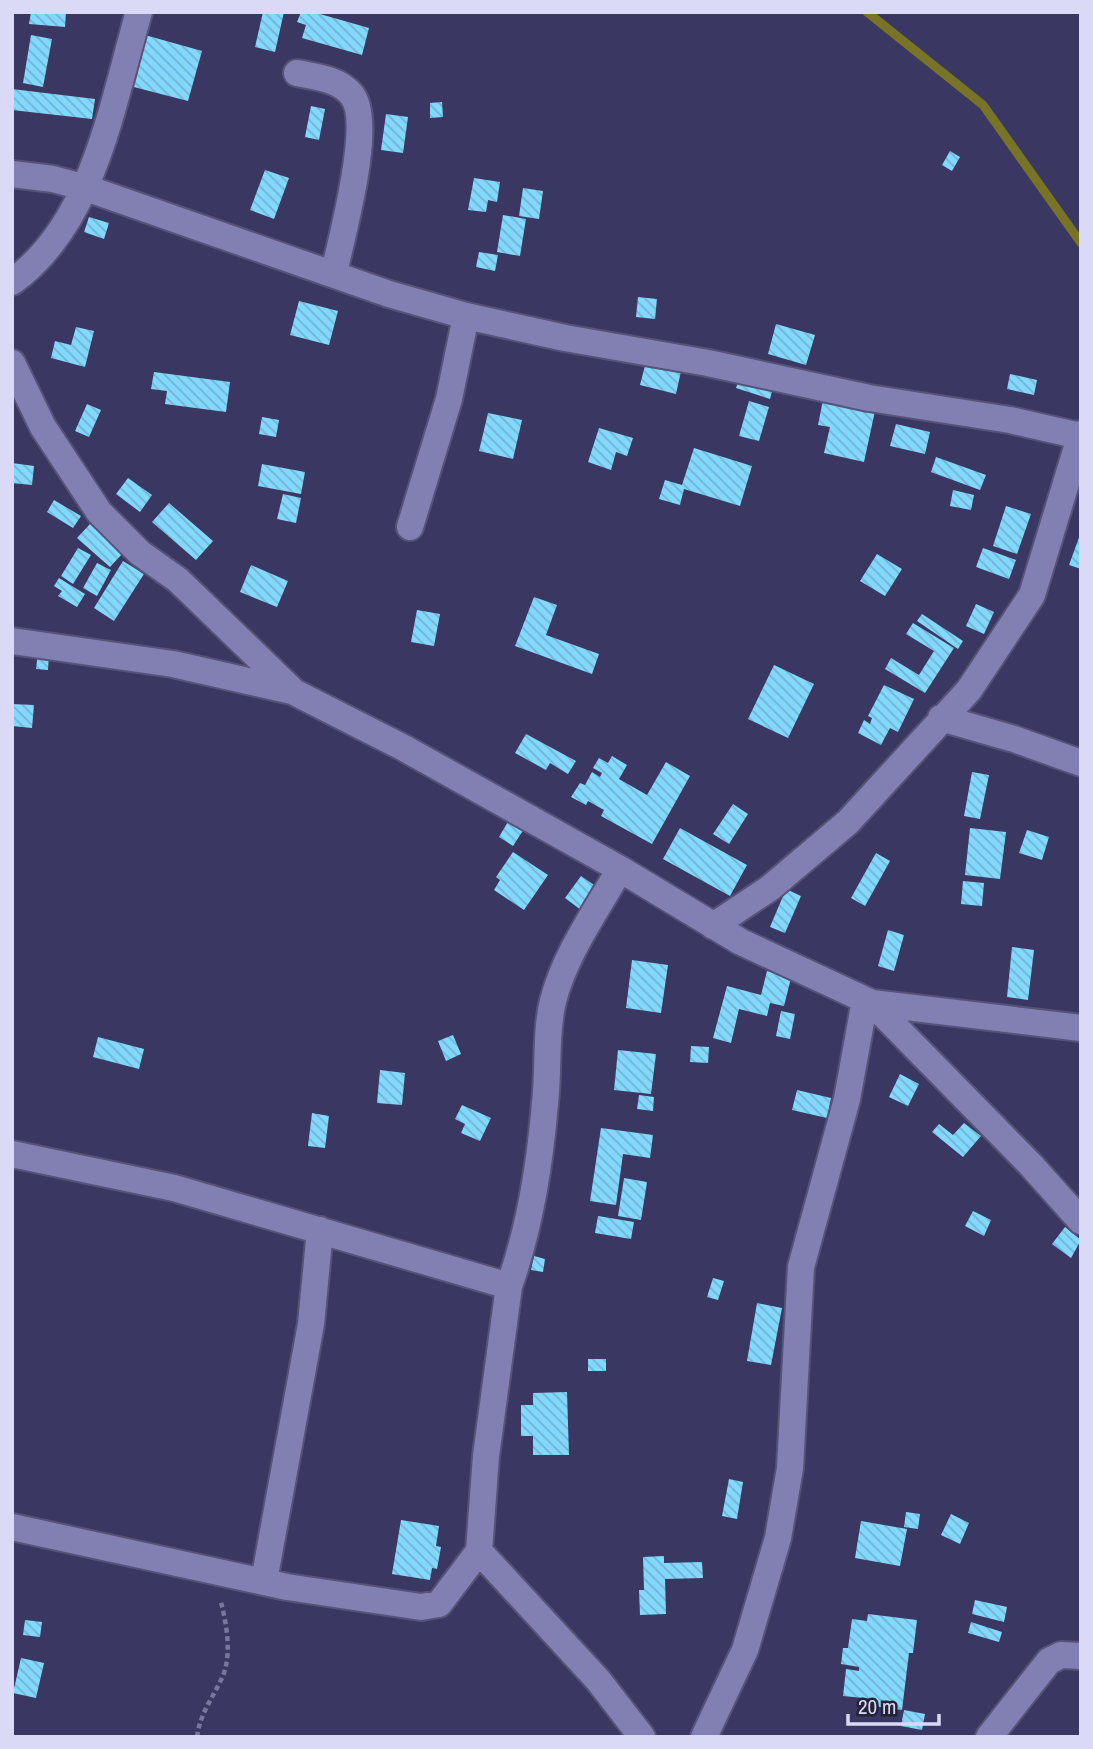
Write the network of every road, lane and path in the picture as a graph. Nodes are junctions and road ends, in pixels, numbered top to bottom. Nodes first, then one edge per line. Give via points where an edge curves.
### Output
1 (139, 12) edge
2 (298, 73) dead end
3 (12, 174) edge
4 (86, 188) junction
5 (334, 273) junction
6 (12, 282) edge
7 (466, 316) junction
8 (12, 363) edge
9 (1080, 435) edge
10 (410, 527) dead end
11 (12, 640) edge
12 (292, 691) junction
13 (941, 718) junction
14 (1081, 764) edge
15 (620, 869) junction
16 (713, 926) junction
17 (869, 1001) junction
18 (1081, 1028) edge
19 (12, 1154) edge
20 (1081, 1222) edge
21 (320, 1230) junction
22 (509, 1286) junction
23 (12, 1527) edge
24 (479, 1551) junction
25 (214, 1570) junction
26 (264, 1581) junction
27 (1081, 1656) edge
28 (197, 1737) edge
29 (642, 1737) edge
30 (704, 1737) edge
31 (989, 1737) edge

1 - 4 street
2 - 5 street via 340,84 354,97 358,111 356,174
3 - 4 street
4 - 5 street
4 - 6 street via 60,233
5 - 7 street
7 - 9 street via 869,398
7 - 10 street via 449,399
8 - 12 street via 43,427 99,512 140,553 178,580
9 - 13 street via 1032,595 970,690
11 - 12 street via 173,664
12 - 15 street
13 - 14 street via 1014,738
13 - 16 street via 848,822 770,888
15 - 16 street
15 - 22 street via 559,976 551,1006 535,1175
16 - 17 street
17 - 18 street
17 - 20 street
17 - 30 street via 802,1267 790,1468 778,1538 745,1650
19 - 21 street via 174,1188
21 - 22 street
21 - 26 street via 311,1324
22 - 24 street via 486,1457
23 - 25 street
24 - 26 street via 439,1604 421,1607
24 - 29 street via 598,1680
25 - 26 street
25 - 28 path via 226,1621 227,1657 222,1679 200,1716
27 - 31 street via 1062,1655 1049,1661

